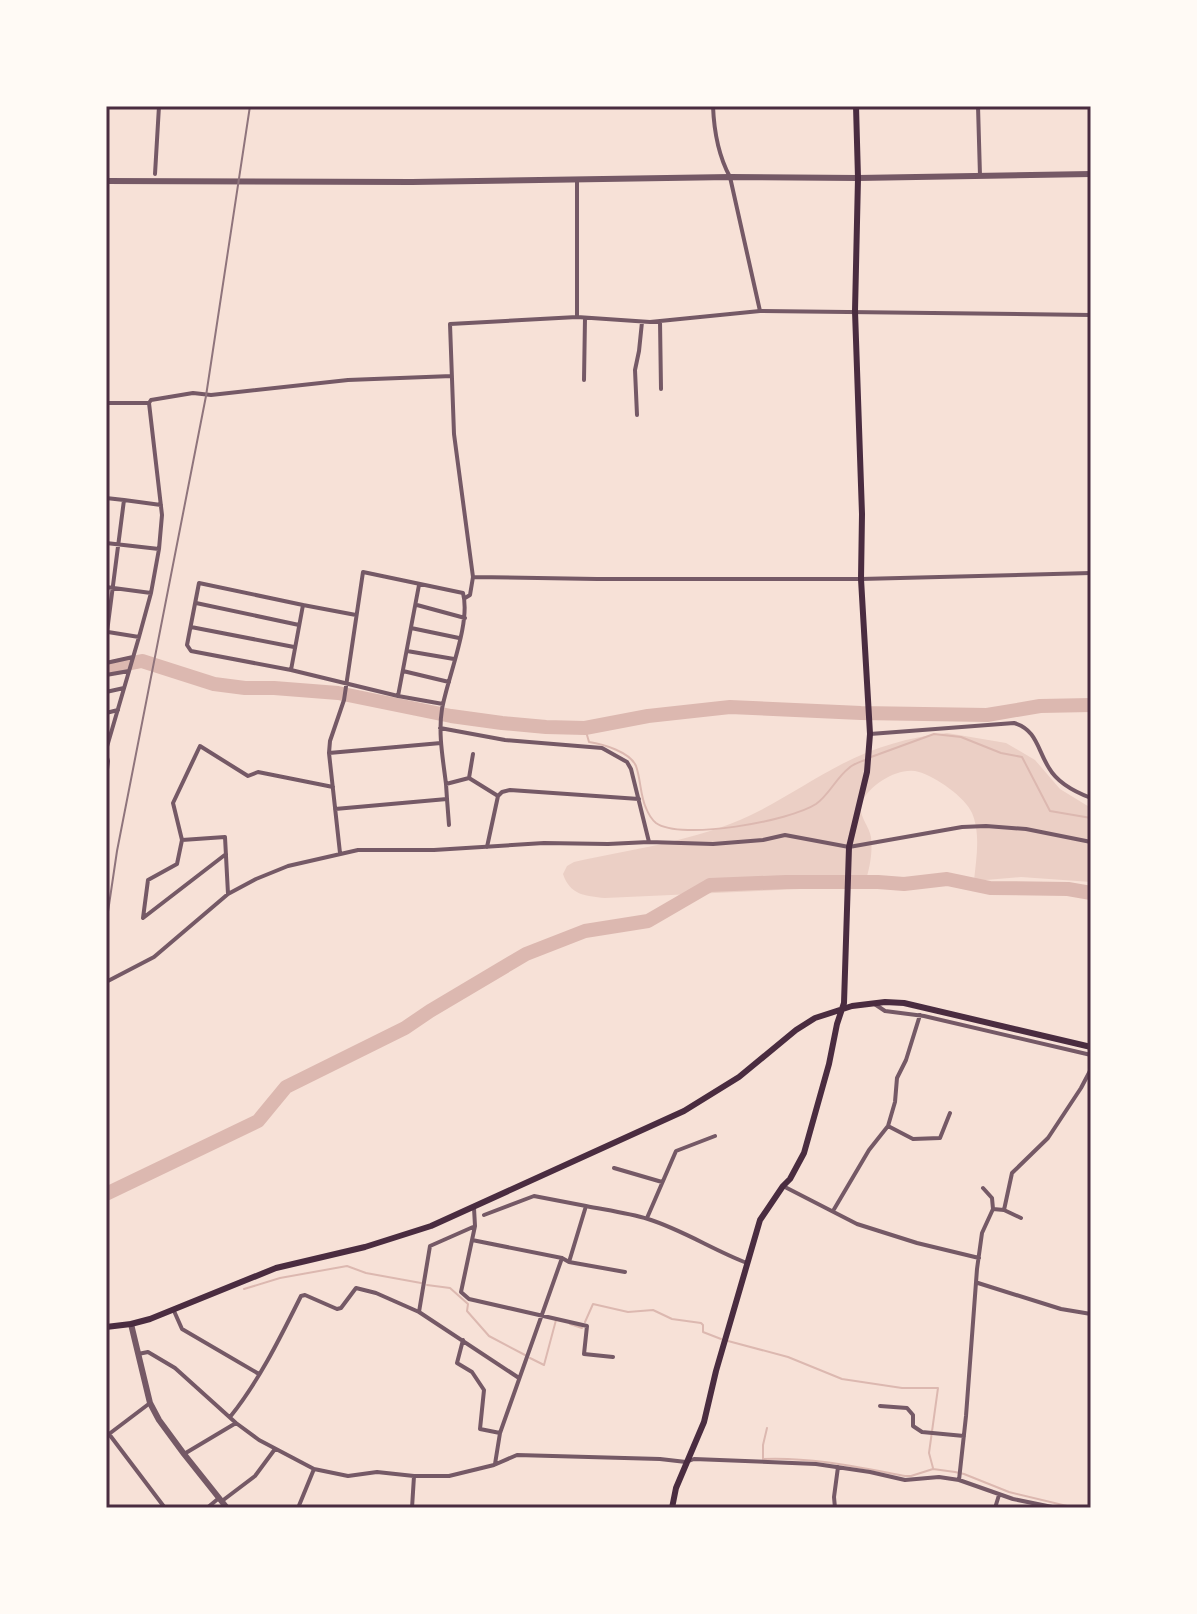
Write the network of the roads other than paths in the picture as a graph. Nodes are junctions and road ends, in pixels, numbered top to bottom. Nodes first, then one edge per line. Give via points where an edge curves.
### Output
1 (159, 106) edge
2 (713, 106) edge
3 (856, 106) edge
4 (978, 106) edge
5 (155, 174) dead end
6 (1091, 174) edge
7 (980, 176) junction
8 (730, 177) junction
9 (858, 178) junction
10 (577, 180) junction
11 (106, 181) edge
12 (760, 311) junction
13 (855, 311) junction
14 (1091, 315) edge
15 (577, 317) junction
16 (585, 318) junction
17 (660, 321) junction
18 (642, 322) junction
19 (452, 376) junction
20 (584, 380) dead end
21 (661, 389) dead end
22 (106, 403) edge
23 (149, 403) junction
24 (637, 415) dead end
25 (106, 498) edge
26 (124, 500) junction
27 (161, 505) junction
28 (106, 543) edge
29 (118, 545) junction
30 (159, 549) junction
31 (1091, 573) edge
32 (473, 577) junction
33 (861, 579) junction
34 (419, 585) junction
35 (106, 587) edge
36 (113, 588) junction
37 (151, 593) junction
38 (465, 598) junction
39 (195, 603) junction
40 (416, 604) junction
41 (303, 605) junction
42 (356, 615) junction
43 (465, 618) junction
44 (299, 625) junction
45 (191, 627) junction
46 (411, 628) junction
47 (107, 632) edge
48 (139, 637) junction
49 (459, 638) junction
50 (295, 647) junction
51 (407, 651) junction
52 (133, 657) junction
53 (454, 659) junction
54 (106, 663) edge
55 (291, 670) junction
56 (129, 671) junction
57 (403, 671) junction
58 (106, 675) edge
59 (449, 682) junction
60 (345, 687) junction
61 (124, 688) junction
62 (106, 692) edge
63 (398, 696) junction
64 (443, 707) junction
65 (118, 710) junction
66 (106, 713) edge
67 (440, 728) junction
68 (109, 733) edge
69 (870, 734) junction
70 (441, 743) junction
71 (106, 752) edge
72 (329, 753) junction
73 (473, 754) dead end
74 (106, 778) edge
75 (469, 778) junction
76 (446, 784) junction
77 (333, 787) junction
78 (498, 796) junction
79 (1091, 798) edge
80 (447, 799) junction
81 (639, 799) junction
82 (335, 809) junction
83 (449, 825) dead end
84 (182, 840) junction
85 (649, 842) junction
86 (1091, 842) edge
87 (487, 847) junction
88 (849, 851) junction
89 (340, 853) junction
90 (226, 854) junction
91 (228, 894) junction
92 (106, 982) edge
93 (873, 1003) junction
94 (842, 1009) junction
95 (920, 1015) junction
96 (1091, 1047) edge
97 (1091, 1055) edge
98 (1091, 1069) edge
99 (950, 1113) dead end
100 (888, 1126) junction
101 (715, 1136) dead end
102 (614, 1168) dead end
103 (662, 1182) junction
104 (783, 1186) junction
105 (983, 1188) dead end
106 (586, 1206) junction
107 (474, 1208) junction
108 (993, 1209) junction
109 (1004, 1210) junction
110 (833, 1211) junction
111 (484, 1215) dead end
112 (647, 1218) junction
113 (1021, 1218) dead end
114 (475, 1226) junction
115 (472, 1240) junction
116 (562, 1258) junction
117 (979, 1258) junction
118 (569, 1262) junction
119 (747, 1263) junction
120 (625, 1272) dead end
121 (977, 1283) junction
122 (173, 1309) junction
123 (419, 1312) junction
124 (1091, 1314) edge
125 (541, 1315) junction
126 (131, 1324) junction
127 (106, 1327) edge
128 (463, 1340) junction
129 (137, 1354) junction
130 (613, 1357) dead end
131 (259, 1374) junction
132 (519, 1378) junction
133 (150, 1403) junction
134 (880, 1406) dead end
135 (230, 1417) junction
136 (236, 1423) junction
137 (500, 1433) junction
138 (964, 1436) junction
139 (275, 1449) junction
140 (184, 1454) junction
141 (686, 1462) junction
142 (494, 1465) junction
143 (838, 1467) junction
144 (314, 1469) junction
145 (414, 1476) junction
146 (960, 1476) junction
147 (999, 1495) junction
148 (221, 1500) junction
149 (1041, 1506) edge
150 (165, 1508) edge
151 (207, 1508) edge
152 (227, 1508) edge
153 (298, 1508) edge
154 (412, 1508) edge
155 (672, 1508) edge
156 (835, 1508) edge
157 (995, 1508) edge
158 (1057, 1508) edge

1 - 5 street
2 - 8 street via 721,160
3 - 9 main road
4 - 7 street
6 - 7 street
7 - 9 street
8 - 9 street
8 - 10 street
8 - 12 street
9 - 13 main road
10 - 11 street
10 - 15 street
12 - 13 street
12 - 17 street
13 - 14 street
13 - 33 main road
15 - 16 street
15 - 19 street via 450,324
16 - 18 street
16 - 20 street
17 - 18 street
17 - 21 street
18 - 24 street via 635,370
19 - 23 street via 193,393
19 - 32 street via 454,434
22 - 23 street
23 - 27 street
25 - 26 street
26 - 27 street
26 - 29 street
27 - 30 street
28 - 29 street
29 - 30 street
29 - 36 street
30 - 37 street
31 - 33 street
32 - 33 street
32 - 38 street
33 - 69 main road
34 - 38 street via 463,593
34 - 40 street
34 - 42 street via 363,572
35 - 36 street
36 - 37 street
36 - 47 street
37 - 48 street
38 - 43 street
39 - 41 street via 199,583
39 - 44 street
39 - 45 street
40 - 43 street
40 - 46 street
41 - 42 street
41 - 44 street
42 - 60 street
43 - 49 street
44 - 50 street
45 - 50 street
45 - 55 street via 191,651
46 - 49 street
46 - 51 street
47 - 48 street
48 - 52 street
49 - 53 street
50 - 55 street
51 - 53 street
51 - 57 street
52 - 54 street
52 - 56 street
53 - 59 street
55 - 60 street
56 - 58 street
56 - 61 street
57 - 59 street
57 - 63 street
59 - 64 street
60 - 63 street
60 - 72 street
61 - 62 street
61 - 65 street
63 - 64 street
64 - 67 street
65 - 66 street
65 - 68 street
67 - 70 street
67 - 81 street via 602,748 627,762
68 - 71 street
69 - 79 street via 1021,725 1032,733 1056,778
69 - 88 main road
70 - 72 street
70 - 76 street
71 - 74 street
72 - 77 street
73 - 75 street
75 - 76 street
75 - 78 street
76 - 80 street
77 - 82 street
77 - 84 street via 258,772 248,776 200,746 173,803
78 - 81 street via 510,790
78 - 87 street
80 - 82 street
80 - 83 street
81 - 85 street
82 - 89 street
84 - 90 street via 225,837
84 - 90 street via 177,864 148,880 143,918
85 - 87 street
85 - 88 street via 713,844 785,835
86 - 88 street via 986,826
87 - 89 street
88 - 94 main road
89 - 91 street via 288,866
90 - 91 street
91 - 92 street via 154,957
93 - 94 main road
93 - 95 street via 885,1011
93 - 96 main road via 904,1003
94 - 104 main road via 804,1153
94 - 107 main road via 808,1021 739,1077 684,1111
95 - 97 street
95 - 100 street via 897,1078
98 - 109 street via 1048,1138 1012,1173
99 - 100 street via 940,1138 913,1139
100 - 110 street
101 - 103 street via 676,1151
102 - 103 street
103 - 112 street
104 - 110 street
104 - 119 main road via 760,1220
105 - 108 street
106 - 111 street via 534,1196
106 - 112 street
106 - 118 street
107 - 114 street
107 - 122 main road via 399,1238 276,1268
108 - 109 street
108 - 117 street
109 - 113 street
110 - 117 street via 857,1224
112 - 119 street
114 - 115 street
114 - 123 street via 430,1246
115 - 116 street
115 - 125 street via 461,1292 469,1299
116 - 118 street
116 - 125 street
117 - 121 street
118 - 120 street
119 - 141 main road via 704,1422
121 - 124 street
121 - 138 street
122 - 126 main road
122 - 131 street via 182,1329
123 - 128 street
123 - 131 street via 359,1288 337,1309 301,1296
125 - 130 street via 587,1326 584,1354
125 - 132 street
126 - 127 main road
126 - 129 street
128 - 132 street
128 - 137 street via 457,1363 472,1372 484,1390 480,1429
129 - 133 street
129 - 135 street via 148,1352 175,1368
131 - 135 street
132 - 137 street
133 - 140 street
133 - 150 street via 109,1434
134 - 138 street via 907,1408 917,1430
135 - 136 street
136 - 139 street
136 - 140 street
137 - 142 street
138 - 146 street
139 - 144 street
139 - 148 street via 255,1476
140 - 148 street
141 - 142 street via 517,1455
141 - 143 street
141 - 155 main road
142 - 145 street via 449,1476
143 - 146 street via 905,1480
143 - 156 street
144 - 145 street via 348,1476
144 - 153 street
145 - 154 street
146 - 147 street
147 - 149 street
147 - 157 street
148 - 151 street
148 - 152 street
149 - 158 street

